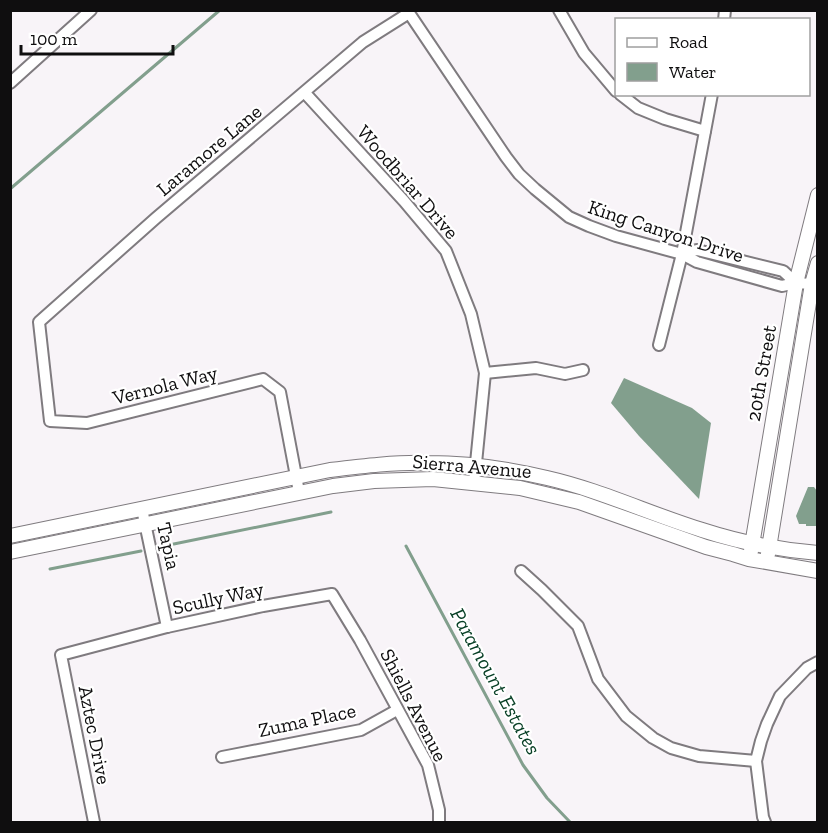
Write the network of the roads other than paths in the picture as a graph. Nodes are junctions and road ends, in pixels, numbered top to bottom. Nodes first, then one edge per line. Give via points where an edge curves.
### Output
1 (91, 10) edge
2 (559, 10) edge
3 (408, 12) edge
4 (10, 83) edge
5 (615, 90) edge
6 (305, 93) junction
7 (623, 96) edge
8 (712, 96) edge
9 (705, 131) junction
10 (818, 195) edge
11 (681, 254) junction
12 (818, 263) edge
13 (796, 283) junction
14 (812, 284) junction
15 (39, 322) joint
16 (659, 345) dead end
17 (583, 370) dead end
18 (485, 373) junction
19 (475, 465) junction
20 (296, 477) junction
21 (474, 483) junction
22 (299, 492) junction
23 (142, 509) junction
24 (145, 524) junction
25 (10, 536) edge
26 (752, 543) junction
27 (769, 546) junction
28 (10, 552) edge
29 (818, 553) edge
30 (749, 559) junction
31 (767, 562) junction
32 (520, 571) dead end
33 (818, 571) edge
34 (167, 627) junction
35 (360, 640) joint
36 (61, 655) joint
37 (818, 662) edge
38 (397, 710) junction
39 (222, 757) dead end
40 (756, 761) junction
41 (94, 822) edge
42 (439, 822) edge
43 (765, 822) edge

1 - 4 street
2 - 5 street via 584,53
3 - 6 street, Laramore Lane via 363,42
3 - 11 street, King Canyon Drive via 506,157 535,189 569,217 589,226
6 - 15 street, Laramore Lane
6 - 18 street, Woodbriar Drive via 446,251 471,314
7 - 9 street via 638,108
8 - 9 street
9 - 11 street
10 - 13 main road, 20th Street
11 - 13 street, King Canyon Drive via 696,262 782,286
11 - 16 street
12 - 14 main road, 20th Street
13 - 14 street, King Canyon Drive
13 - 26 main road, 20th Street
14 - 27 main road, 20th Street
15 - 20 street, Vernola Way via 50,421 87,423 263,379 280,392
17 - 18 street via 565,374 536,368
18 - 19 street, Woodbriar Drive
19 - 20 main road, Sierra Avenue via 380,464
19 - 21 street, Woodbriar Drive
19 - 26 main road, Sierra Avenue via 576,486 704,531
20 - 22 street, Vernola Way
20 - 23 main road, Sierra Avenue
21 - 22 main road, Sierra Avenue via 433,478 390,480
21 - 30 main road, Sierra Avenue via 520,488 579,502
22 - 24 main road, Sierra Avenue
23 - 24 street, Tapia
23 - 25 main road, Sierra Avenue
24 - 28 main road, Sierra Avenue
24 - 34 street, Tapia
26 - 27 main road, Sierra Avenue
26 - 30 main road, 20th Street
27 - 29 main road, Sierra Avenue
27 - 31 main road, 20th Street
30 - 31 main road, Sierra Avenue
31 - 33 main road, Sierra Avenue
32 - 40 street via 578,626 598,679 626,716 653,738 699,756
34 - 35 street, Scully Way via 332,594
34 - 36 street, Scully Way
35 - 38 street, Shiells Avenue
36 - 41 street, Aztec Drive
37 - 40 street via 780,696
38 - 39 street, Zuma Place via 361,730
38 - 42 street, Shiells Avenue via 428,765
40 - 43 street

